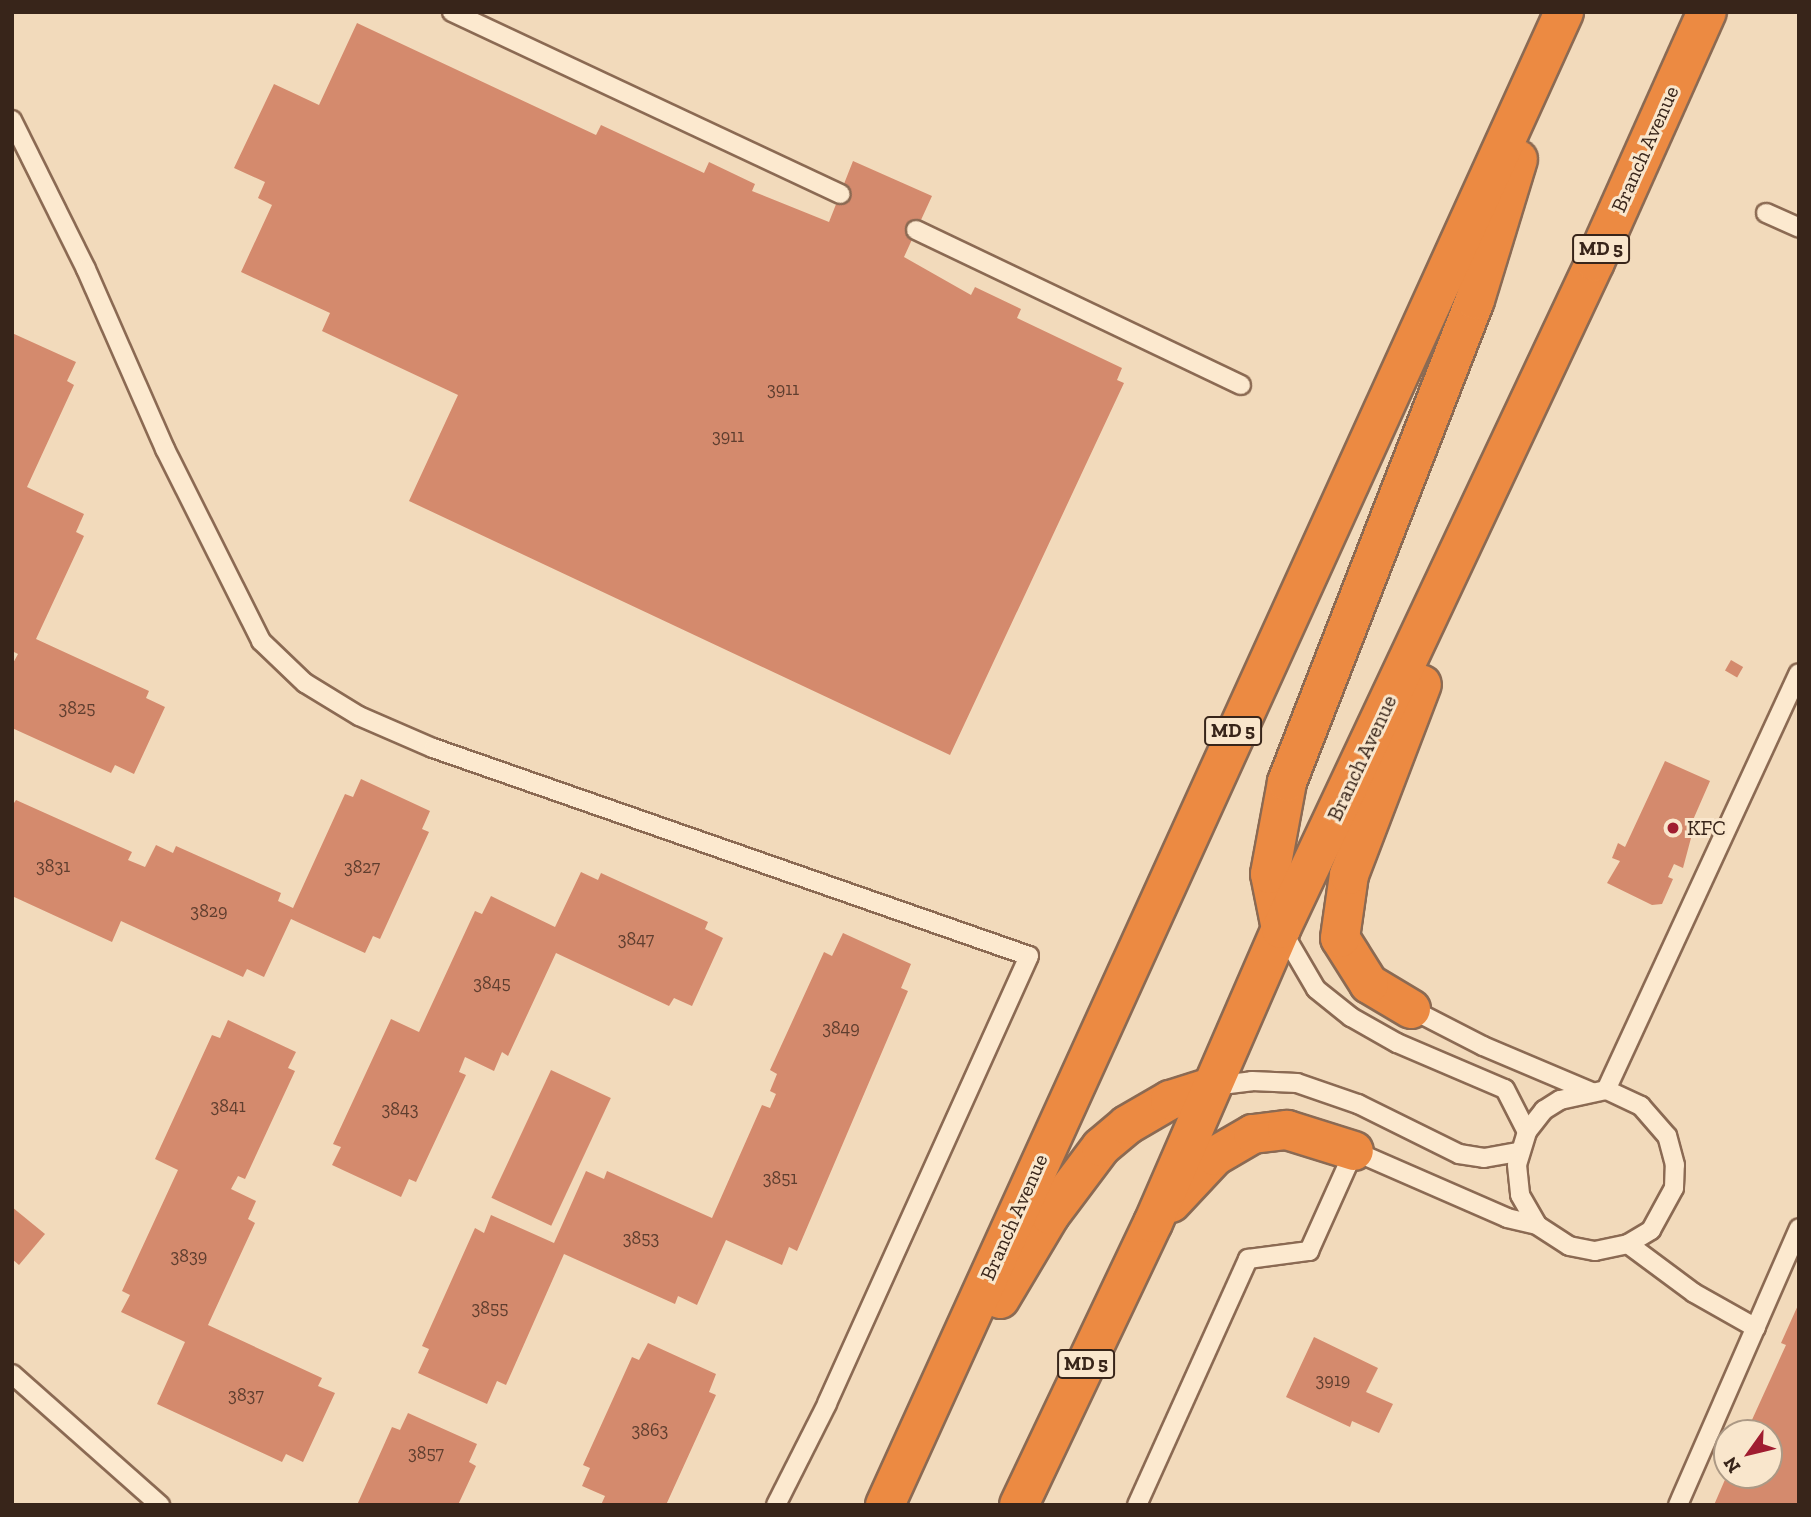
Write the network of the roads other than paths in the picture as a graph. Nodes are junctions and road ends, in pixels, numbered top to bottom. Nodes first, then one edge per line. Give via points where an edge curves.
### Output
1 (452, 12) edge
2 (1706, 12) edge
3 (1562, 18) edge
4 (12, 120) edge
5 (842, 194) dead end
6 (1766, 213) dead end
7 (1799, 228) edge
8 (916, 230) dead end
9 (1241, 385) dead end
10 (1491, 483) junction
11 (1799, 673) edge
12 (1281, 929) junction
13 (1411, 1009) joint
14 (1211, 1087) junction
15 (1599, 1091) junction
16 (1527, 1132) junction
17 (1354, 1151) junction
18 (1518, 1152) junction
19 (1153, 1223) junction
20 (1537, 1225) junction
21 (1799, 1228) edge
22 (1628, 1244) junction
23 (1756, 1328) junction
24 (12, 1374) edge
25 (908, 1452) junction
26 (160, 1505) edge
27 (776, 1505) edge
28 (884, 1505) edge
29 (1019, 1505) edge
30 (1137, 1505) edge
31 (1678, 1505) edge

1 - 5 lane
2 - 10 highway, Branch Avenue / MD 5
3 - 12 highway via 1475,300 1287,782 1270,874
3 - 25 highway, Branch Avenue / MD 5 via 1352,470
4 - 27 lane via 86,269 165,449 261,641 305,683 359,716 433,748 1029,956
6 - 7 lane
8 - 9 lane
10 - 12 highway, Branch Avenue / MD 5
10 - 13 highway via 1349,876 1340,938 1369,984
11 - 15 lane
12 - 14 highway, Branch Avenue / MD 5
12 - 16 lane via 1316,989 1351,1017 1397,1043 1505,1089
13 - 15 lane via 1483,1046
14 - 18 lane via 1252,1081 1297,1083 1358,1104 1459,1154 1484,1158
14 - 19 highway, Branch Avenue / MD 5
14 - 25 highway via 1170,1100 1127,1125 1079,1173
15 - 16 lane via 1560,1100
15 - 22 lane via 1641,1106 1667,1136 1675,1165 1674,1188 1661,1218
16 - 18 lane
17 - 19 highway via 1287,1130 1253,1134 1215,1156
17 - 20 lane via 1507,1218
17 - 30 lane via 1309,1251 1248,1259
18 - 20 lane via 1520,1195
19 - 29 highway, Branch Avenue / MD 5
20 - 22 lane via 1569,1247 1595,1251
21 - 23 lane
22 - 23 lane via 1694,1293
23 - 31 lane
24 - 26 lane
25 - 28 highway, Branch Avenue / MD 5

